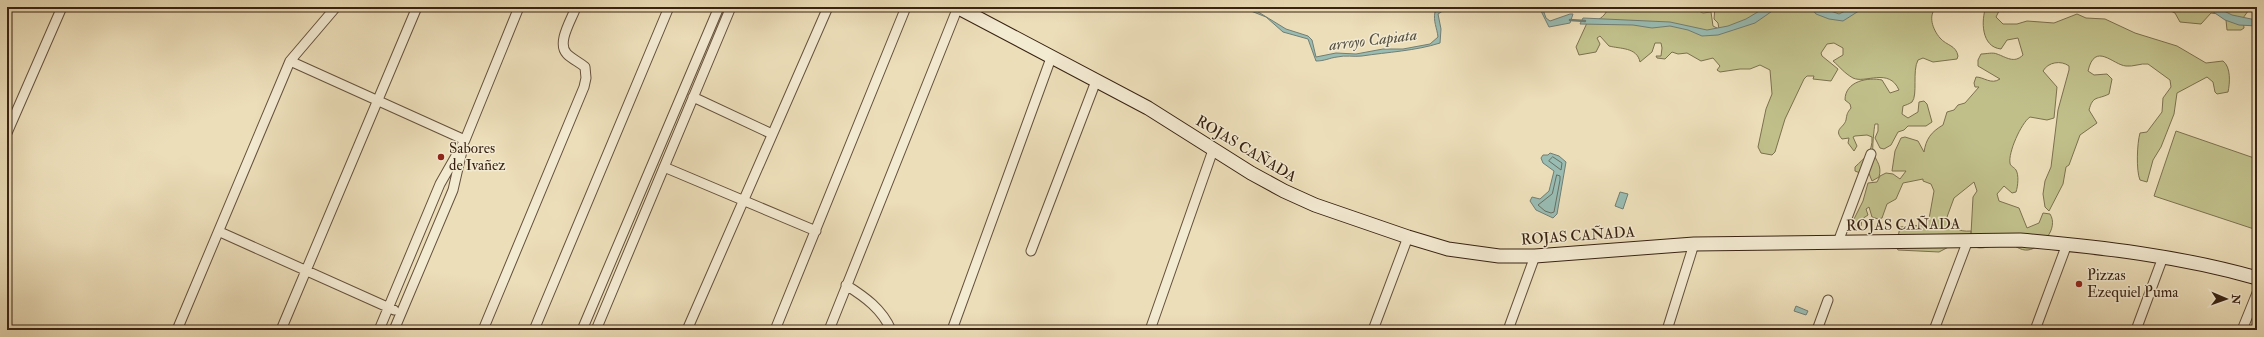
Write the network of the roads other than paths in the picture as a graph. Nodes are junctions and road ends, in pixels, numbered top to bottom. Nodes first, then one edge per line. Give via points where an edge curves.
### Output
1 (62, 7) edge
2 (336, 7) edge
3 (417, 7) edge
4 (519, 7) edge
5 (576, 7) edge
6 (669, 7) edge
7 (718, 7) edge
8 (731, 7) edge
9 (828, 7) edge
10 (906, 7) edge
11 (957, 7) edge
12 (1051, 58) junction
13 (290, 60) junction
14 (1096, 81) junction
15 (693, 97) junction
16 (377, 100) junction
17 (7, 134) edge
18 (772, 134) junction
19 (465, 140) junction
20 (1213, 150) junction
21 (1870, 154) dead end
22 (664, 167) junction
23 (743, 201) junction
24 (816, 231) junction
25 (220, 232) junction
26 (1408, 237) junction
27 (1968, 240) junction
28 (1838, 242) junction
29 (1694, 244) junction
30 (2067, 244) junction
31 (1031, 251) dead end
32 (1535, 256) junction
33 (2163, 257) junction
34 (305, 272) junction
35 (2257, 278) edge
36 (846, 285) junction
37 (2257, 293) edge
38 (1828, 300) dead end
39 (389, 307) junction
40 (401, 313) junction
41 (177, 330) edge
42 (281, 330) edge
43 (379, 330) edge
44 (394, 330) edge
45 (483, 330) edge
46 (534, 330) edge
47 (582, 330) edge
48 (596, 330) edge
49 (687, 330) edge
50 (775, 330) edge
51 (829, 330) edge
52 (891, 330) edge
53 (952, 330) edge
54 (1150, 330) edge
55 (1374, 330) edge
56 (1508, 330) edge
57 (1667, 330) edge
58 (1816, 330) edge
59 (1934, 330) edge
60 (2035, 330) edge
61 (2136, 330) edge
62 (2242, 330) edge

1 - 17 street
2 - 13 street
3 - 16 street
4 - 19 street
5 - 45 street via 563,39 563,48 585,67 584,87
6 - 46 street
7 - 47 street
8 - 15 street
9 - 18 street
10 - 24 street
11 - 12 main road, ROJAS CAÑADA
11 - 36 street
12 - 14 main road, ROJAS CAÑADA
12 - 53 street
13 - 16 street
13 - 25 street
14 - 20 main road, ROJAS CAÑADA via 1148,108
14 - 31 street
15 - 18 street
15 - 22 street
16 - 19 street
16 - 34 street
18 - 23 street
19 - 39 street via 440,184
19 - 40 street via 453,190
20 - 26 main road, ROJAS CAÑADA via 1290,194
20 - 54 street
21 - 28 street
22 - 23 street
22 - 48 street
23 - 24 street
23 - 49 street
24 - 50 street
25 - 34 street
25 - 41 street
26 - 32 main road, ROJAS CAÑADA via 1476,254
26 - 55 street
27 - 28 main road, ROJAS CAÑADA
27 - 30 main road, ROJAS CAÑADA via 2020,240
27 - 59 street
28 - 29 main road, ROJAS CAÑADA
29 - 32 main road, ROJAS CAÑADA
29 - 57 street
30 - 33 main road, ROJAS CAÑADA
30 - 60 street
32 - 56 street
33 - 35 main road, ROJAS CAÑADA via 2208,265
33 - 61 street
34 - 39 street
34 - 42 street
36 - 51 street
36 - 52 street via 885,317
37 - 62 street
38 - 58 street
39 - 40 street
39 - 43 street
40 - 44 street

